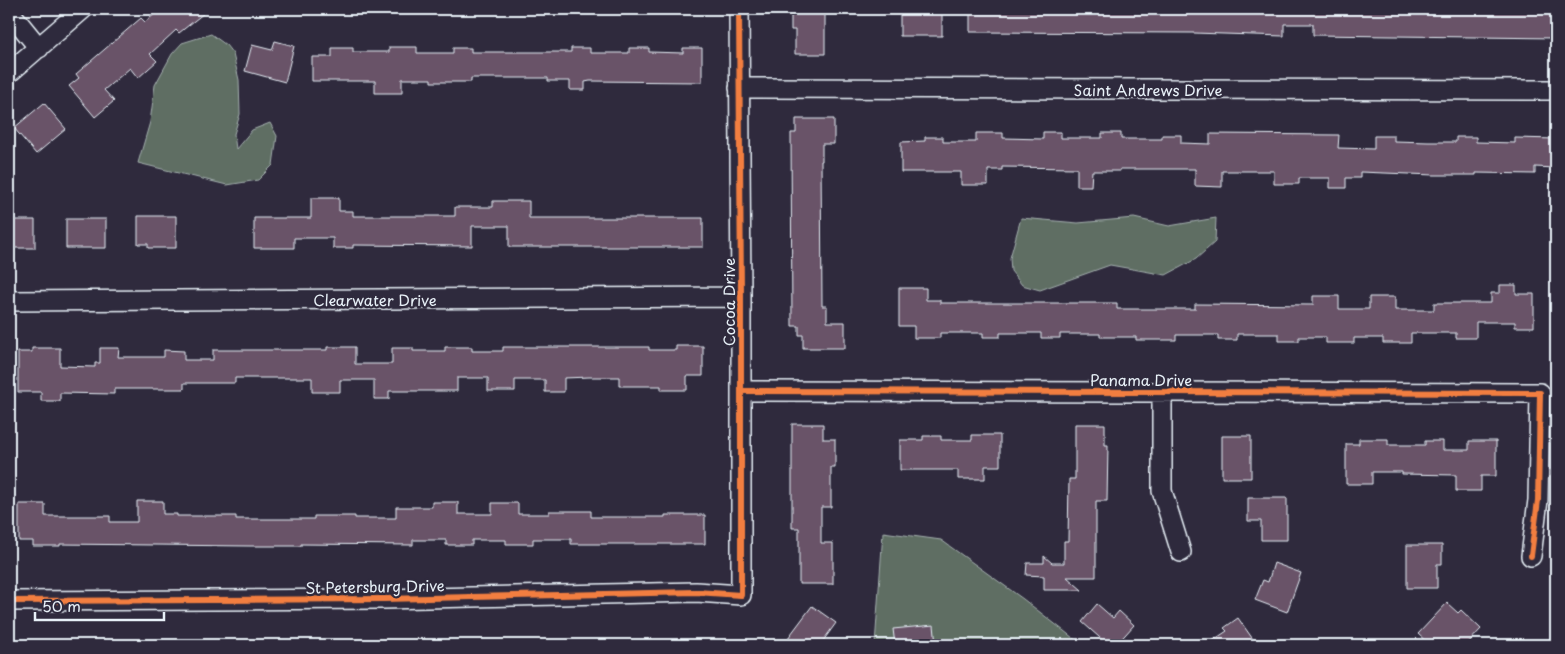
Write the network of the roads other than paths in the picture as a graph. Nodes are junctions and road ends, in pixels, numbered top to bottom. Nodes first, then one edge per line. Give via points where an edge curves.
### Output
1 (83, 9) edge
2 (739, 9) edge
3 (9, 11) edge
4 (39, 48) junction
5 (9, 73) edge
6 (739, 88) junction
7 (1556, 90) edge
8 (741, 297) junction
9 (9, 301) edge
10 (741, 391) junction
11 (1162, 391) junction
12 (1181, 552) dead end
13 (1531, 556) dead end
14 (741, 595) joint
15 (9, 602) edge

1 - 4 street
2 - 6 street, Cocoa Drive
3 - 4 street
4 - 5 street
6 - 7 street, Saint Andrews Drive
6 - 8 street, Cocoa Drive
8 - 9 street, Clearwater Drive
8 - 10 street, Cocoa Drive
10 - 11 street, Panama Drive
10 - 14 street, Cocoa Drive
11 - 12 street via 1162,491
11 - 13 street, Panama Drive via 1540,393 1538,500
14 - 15 street, St Petersburg Drive via 696,592 384,600

